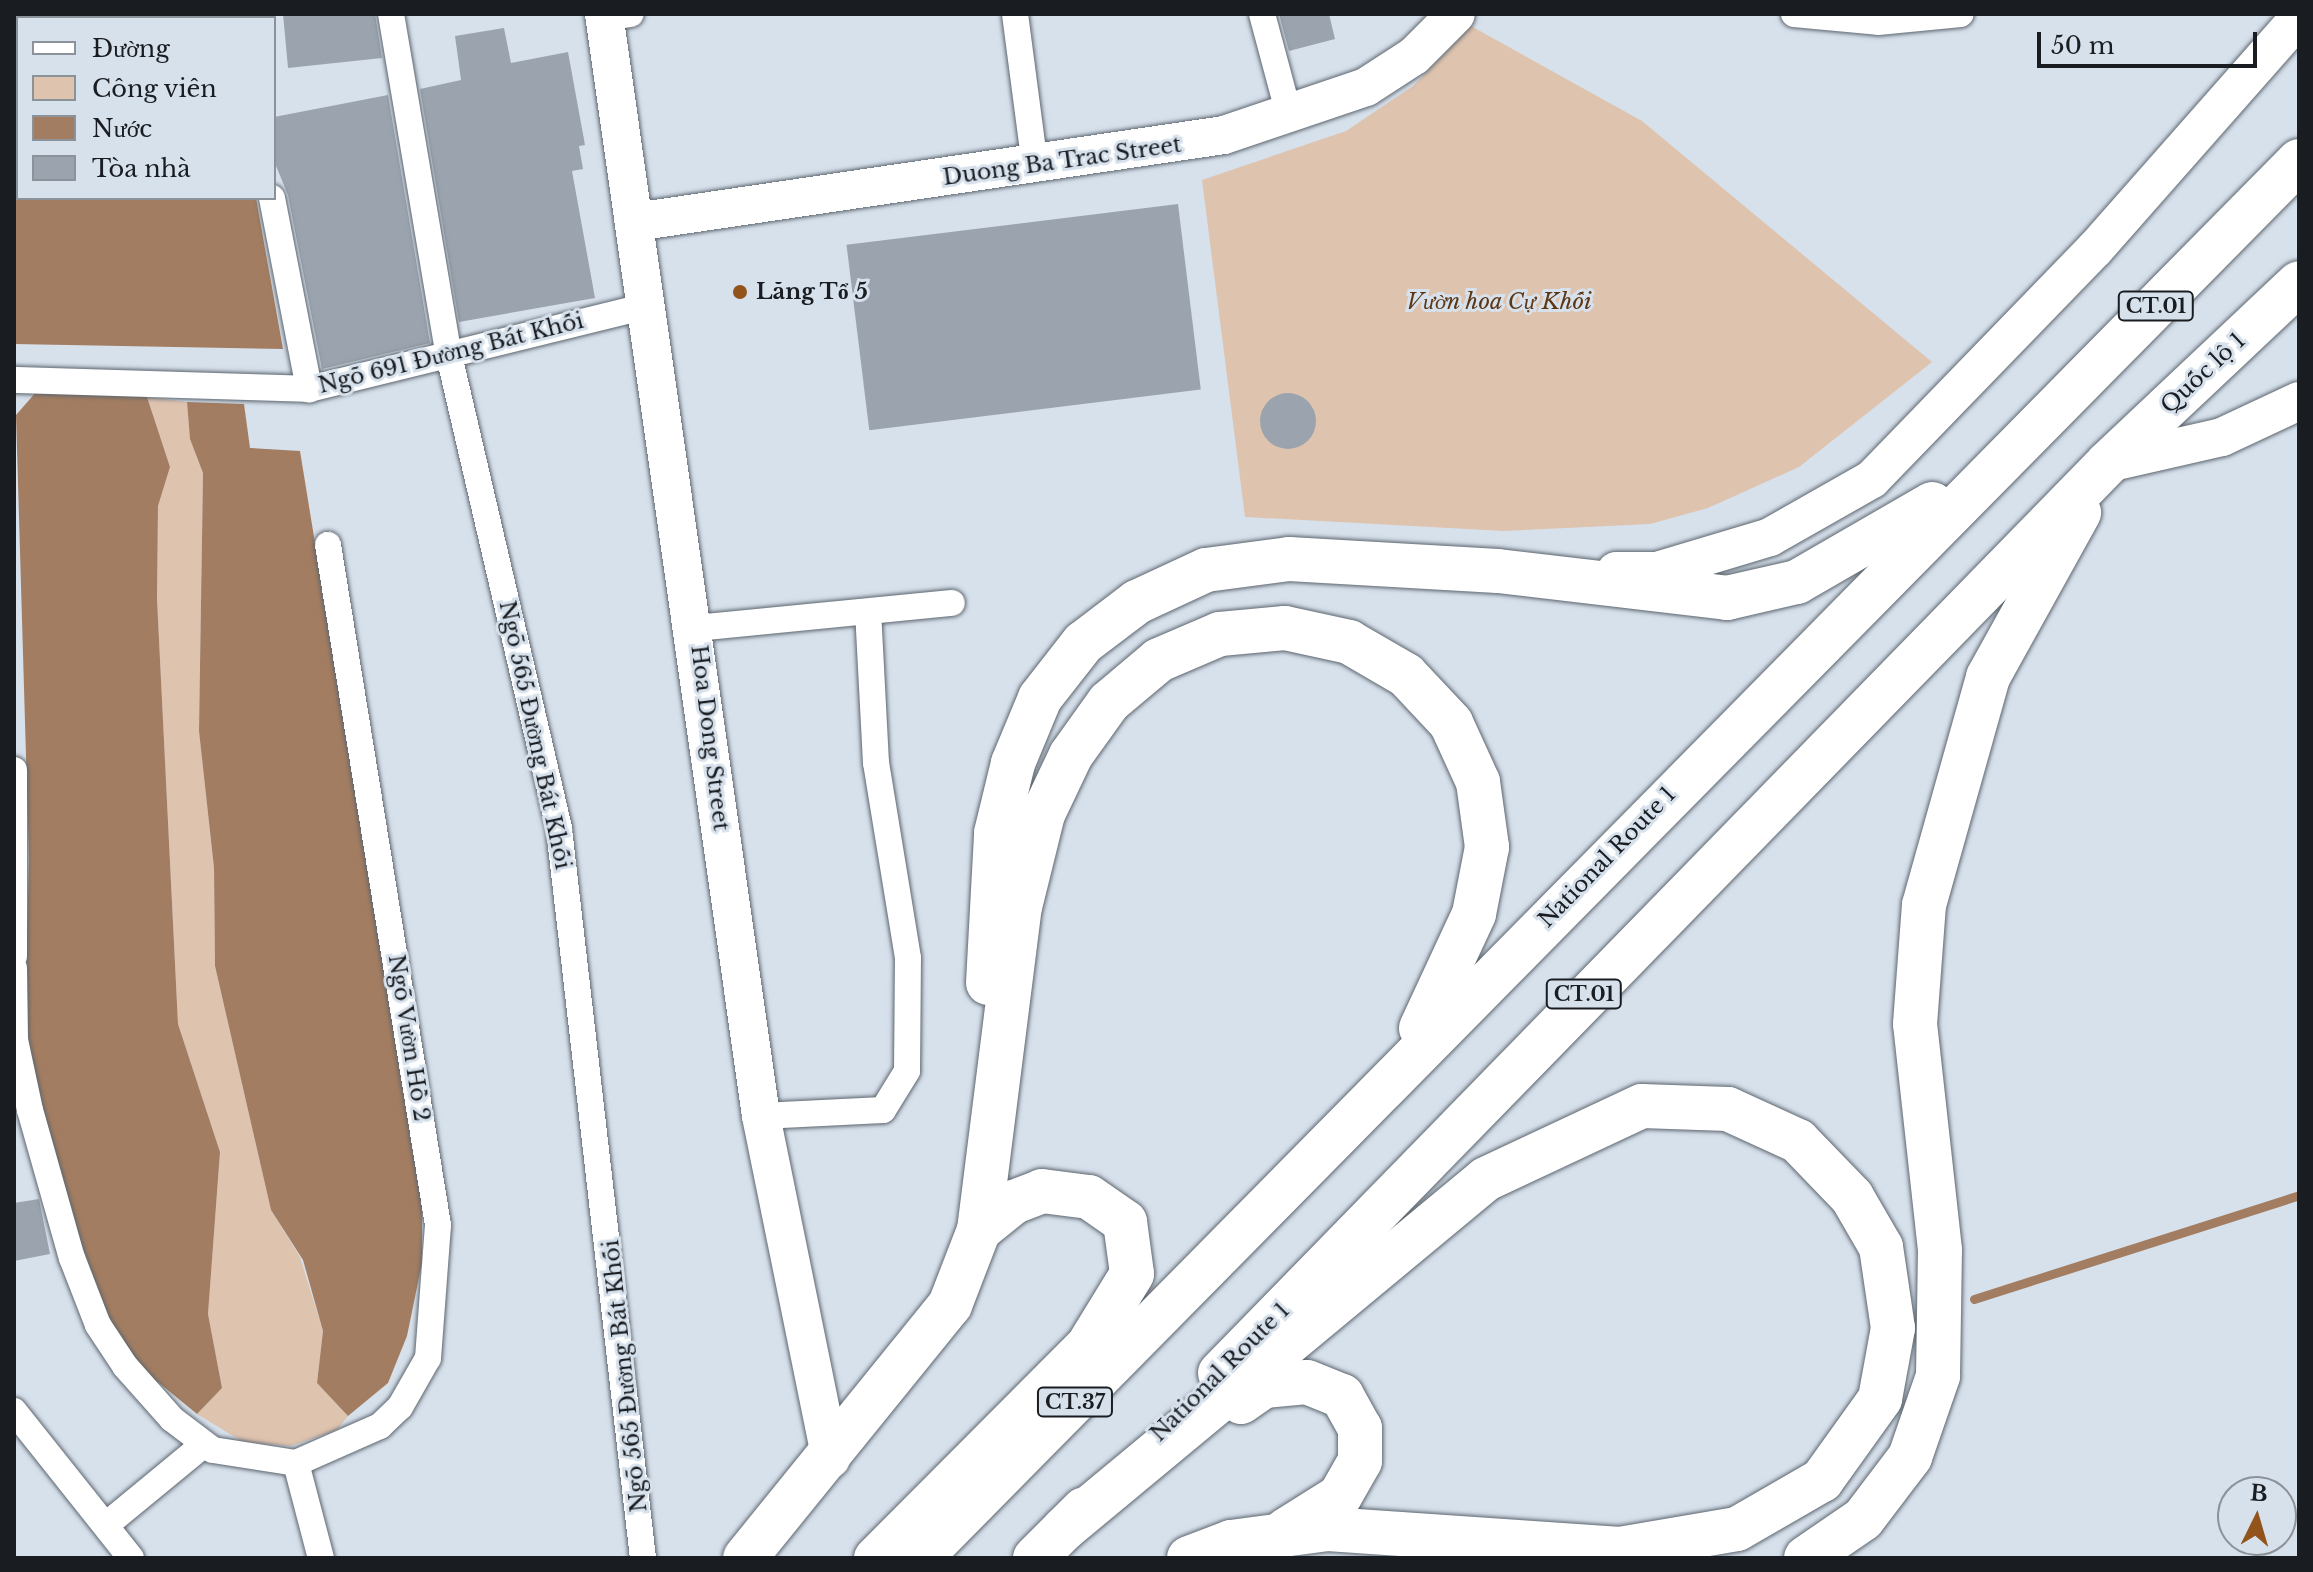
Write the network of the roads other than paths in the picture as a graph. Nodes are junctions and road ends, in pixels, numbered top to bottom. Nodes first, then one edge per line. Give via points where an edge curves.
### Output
1 (391, 14) edge
2 (1015, 14) edge
3 (1262, 14) edge
4 (1456, 14) edge
5 (1794, 14) edge
6 (1961, 14) edge
7 (614, 15) edge
8 (2299, 18) edge
9 (1289, 115) junction
10 (2299, 161) edge
11 (1035, 165) junction
12 (272, 200) edge
13 (635, 222) junction
14 (2299, 283) edge
15 (647, 306) junction
16 (448, 351) junction
17 (14, 380) edge
18 (309, 389) junction
19 (2299, 401) edge
20 (2013, 451) junction
21 (2108, 463) junction
22 (328, 545) dead end
23 (1498, 571) junction
24 (952, 603) dead end
25 (868, 612) junction
26 (696, 628) junction
27 (14, 770) edge
28 (14, 956) edge
29 (14, 968) edge
30 (14, 1040) edge
31 (1389, 1084) junction
32 (991, 1097) junction
33 (761, 1116) junction
34 (979, 1230) junction
35 (1230, 1247) junction
36 (1091, 1341) junction
37 (14, 1411) edge
38 (203, 1445) junction
39 (831, 1459) junction
40 (296, 1463) junction
41 (106, 1525) junction
42 (1281, 1532) junction
43 (1050, 1544) edge
44 (131, 1558) edge
45 (321, 1558) edge
46 (643, 1558) edge
47 (745, 1558) edge
48 (875, 1558) edge
49 (920, 1558) edge
50 (1189, 1558) edge
51 (1806, 1558) edge

1 - 16 street, Ngõ 565 Đường Bát Khối
2 - 11 street
3 - 9 street
4 - 9 street, Duong Ba Trac Street via 1392,72
5 - 6 street via 1878,22
7 - 13 street, Hoa Dong Street
8 - 23 street via 2095,249 1872,479 1770,537 1657,571
9 - 11 street, Duong Ba Trac Street via 1224,135
10 - 20 highway, National Route 1 / CT.01
11 - 13 street, Duong Ba Trac Street
12 - 18 street
13 - 15 street, Hoa Dong Street
14 - 21 highway, Quốc lộ 1 / CT.01
15 - 16 street, Ngõ 691 Đường Bát Khối
15 - 26 street, Hoa Dong Street
16 - 18 street, Ngõ 691 Đường Bát Khối
16 - 46 street, Ngõ 565 Đường Bát Khối via 559,829
17 - 18 street, Ngõ 691 Đường Bát Khối
19 - 21 street via 2222,437
20 - 23 highway via 1871,545 1797,582 1727,598
20 - 31 highway, National Route 1 / CT.01
21 - 43 highway, National Route 1 / CT.01
21 - 51 highway via 1988,677 1924,905 1915,1024 1940,1250 1938,1376 1910,1457 1863,1519
22 - 40 street, Ngõ Vườn Hồ 2 via 438,1225 438,1296 428,1358 400,1407 358,1439
23 - 32 highway via 1289,559 1206,570 1137,602 1083,643 1040,698 996,833 986,923
24 - 25 street
25 - 26 street
25 - 33 street via 876,763 908,958 907,1071 883,1110
26 - 33 street, Hoa Dong Street
27 - 28 street
29 - 30 street
30 - 38 street via 72,1258 98,1325 146,1391
31 - 32 highway via 1445,986 1474,914 1487,847 1478,782 1451,723 1406,675 1349,642 1285,628 1220,634 1159,660 1109,702 1071,755 1043,814 1020,907
31 - 35 highway, National Route 1 / CT.01
32 - 34 highway
33 - 39 street, Hoa Dong Street
34 - 36 highway via 1042,1191 1089,1197 1125,1222 1132,1274
34 - 39 highway via 950,1305
35 - 36 main road
35 - 49 highway, National Route 1 / CT.37
36 - 48 main road
37 - 41 street
38 - 40 street
38 - 41 street
39 - 47 highway
40 - 45 street
41 - 44 street
42 - 43 highway via 1340,1496 1360,1461 1353,1411 1342,1396 1307,1382 1264,1386
42 - 43 highway via 1362,1528 1620,1549 1708,1538 1768,1515 1822,1480 1880,1399 1893,1328 1881,1247 1852,1197 1798,1141 1728,1109 1642,1106 1486,1179
42 - 50 highway

